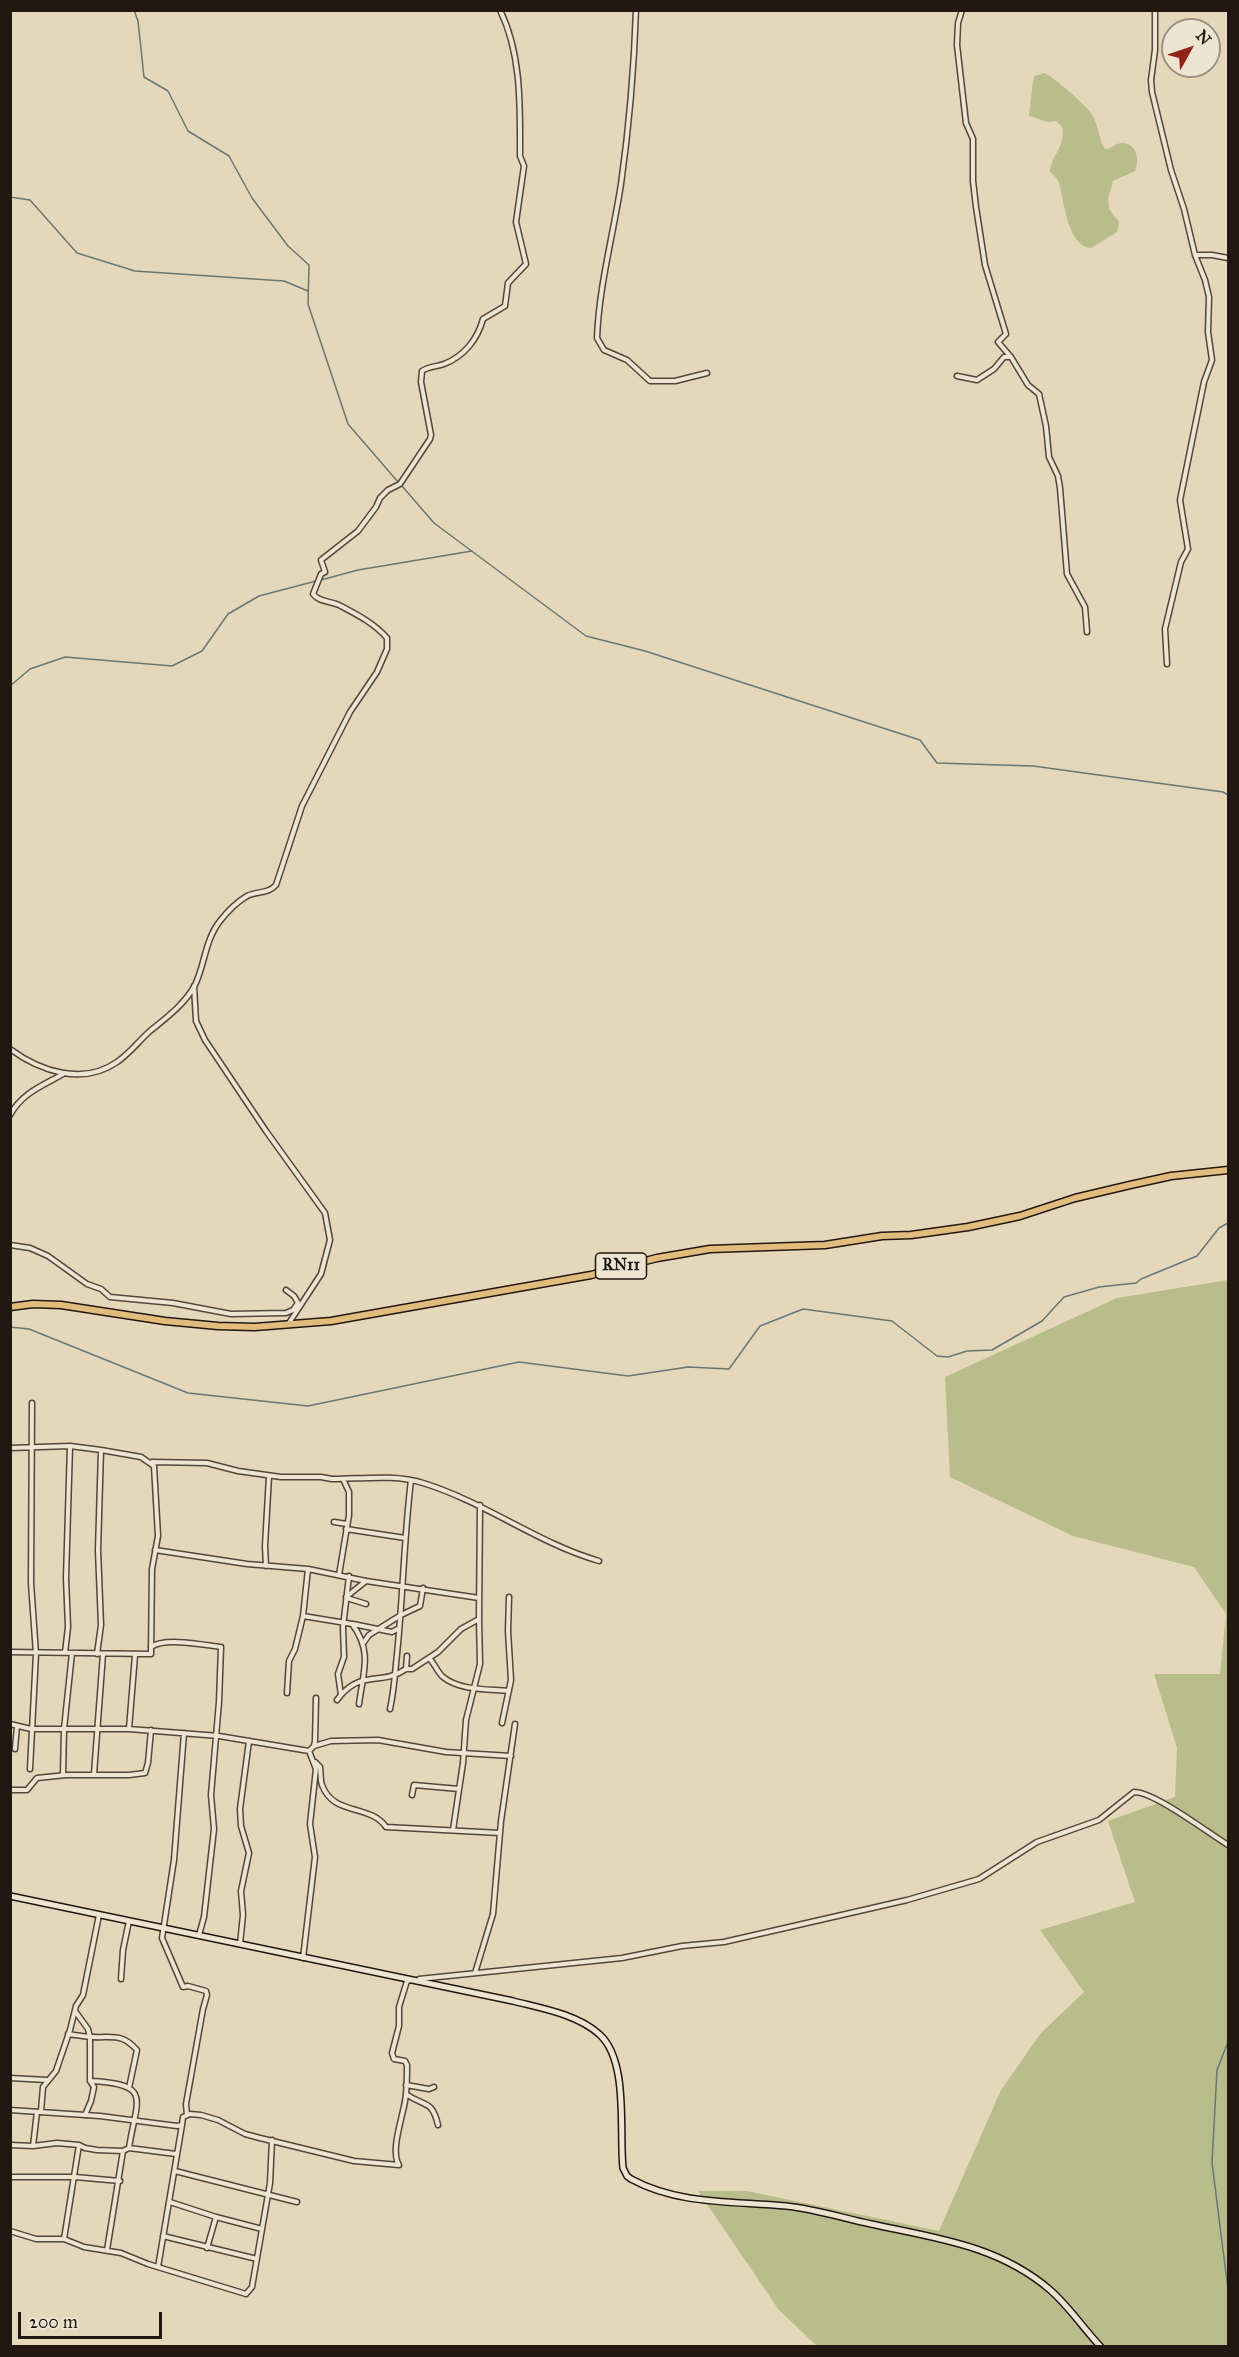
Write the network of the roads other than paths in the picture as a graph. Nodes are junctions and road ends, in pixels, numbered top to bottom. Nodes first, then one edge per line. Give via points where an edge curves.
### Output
1 (500, 10) edge
2 (636, 10) edge
3 (962, 10) edge
4 (1155, 10) edge
5 (1195, 255) junction
6 (1228, 258) edge
7 (1011, 357) junction
8 (707, 373) dead end
9 (957, 376) dead end
10 (1087, 632) dead end
11 (1167, 664) dead end
12 (194, 986) junction
13 (10, 1048) edge
14 (63, 1074) junction
15 (10, 1115) edge
16 (1228, 1170) edge
17 (10, 1245) edge
18 (286, 1290) dead end
19 (10, 1307) edge
20 (288, 1325) junction
21 (32, 1403) dead end
22 (70, 1446) junction
23 (10, 1448) edge
24 (32, 1448) junction
25 (101, 1450) junction
26 (151, 1462) junction
27 (269, 1476) junction
28 (343, 1479) junction
29 (411, 1480) junction
30 (480, 1505) junction
31 (334, 1522) dead end
32 (347, 1526) junction
33 (405, 1538) junction
34 (155, 1550) junction
35 (599, 1561) dead end
36 (266, 1566) junction
37 (308, 1569) junction
38 (339, 1575) junction
39 (349, 1576) junction
40 (366, 1581) junction
41 (404, 1586) junction
42 (423, 1588) junction
43 (346, 1597) junction
44 (509, 1597) dead end
45 (479, 1598) junction
46 (366, 1604) dead end
47 (401, 1615) junction
48 (303, 1616) junction
49 (480, 1619) junction
50 (345, 1622) junction
51 (352, 1624) junction
52 (399, 1628) junction
53 (378, 1629) junction
54 (364, 1642) junction
55 (151, 1647) junction
56 (10, 1652) edge
57 (65, 1653) junction
58 (72, 1653) junction
59 (36, 1654) junction
60 (100, 1654) junction
61 (135, 1655) junction
62 (407, 1656) dead end
63 (429, 1658) junction
64 (406, 1669) junction
65 (394, 1676) junction
66 (362, 1679) junction
67 (475, 1688) junction
68 (509, 1691) junction
69 (287, 1693) dead end
70 (340, 1695) junction
71 (316, 1698) dead end
72 (337, 1700) dead end
73 (359, 1704) dead end
74 (390, 1709) dead end
75 (502, 1723) dead end
76 (10, 1724) edge
77 (515, 1724) dead end
78 (17, 1726) junction
79 (129, 1728) junction
80 (32, 1729) junction
81 (64, 1729) junction
82 (98, 1729) junction
83 (151, 1730) junction
84 (184, 1733) junction
85 (216, 1735) junction
86 (249, 1741) junction
87 (314, 1746) junction
88 (15, 1749) dead end
89 (309, 1751) junction
90 (464, 1753) junction
91 (511, 1756) junction
92 (315, 1762) junction
93 (30, 1769) dead end
94 (94, 1774) junction
95 (63, 1775) junction
96 (459, 1789) junction
97 (10, 1790) edge
98 (412, 1795) dead end
99 (453, 1830) junction
100 (500, 1833) junction
101 (1228, 1845) edge
102 (10, 1896) edge
103 (99, 1915) junction
104 (129, 1921) junction
105 (163, 1928) junction
106 (199, 1935) junction
107 (240, 1944) junction
108 (303, 1958) junction
109 (474, 1973) junction
110 (121, 1979) dead end
111 (407, 1981) junction
112 (75, 2010) junction
113 (68, 2034) junction
114 (90, 2037) junction
115 (10, 2078) edge
116 (47, 2080) junction
117 (90, 2081) junction
118 (406, 2085) junction
119 (434, 2087) dead end
120 (129, 2088) junction
121 (406, 2094) junction
122 (10, 2110) edge
123 (39, 2112) junction
124 (85, 2115) junction
125 (187, 2115) junction
126 (133, 2121) junction
127 (182, 2125) junction
128 (438, 2125) dead end
129 (272, 2140) junction
130 (10, 2145) edge
131 (79, 2145) junction
132 (33, 2146) junction
133 (129, 2148) junction
134 (123, 2151) junction
135 (176, 2154) junction
136 (175, 2171) junction
137 (10, 2176) edge
138 (75, 2177) junction
139 (120, 2181) junction
140 (268, 2195) junction
141 (170, 2202) junction
142 (297, 2202) dead end
143 (216, 2217) junction
144 (262, 2229) junction
145 (10, 2231) edge
146 (163, 2236) junction
147 (64, 2239) junction
148 (207, 2248) junction
149 (108, 2250) junction
150 (257, 2259) junction
151 (158, 2267) junction
152 (1100, 2346) edge

1 - 12 street via 516,60 520,156 524,166 516,222 526,264 508,283 505,306 483,319 482,329 469,347 444,364 422,371 430,439 400,484 380,498 358,531 321,560 325,572 313,594 378,627 387,638 387,649 319,769 299,813 276,885 269,891 247,896 219,923 207,945
2 - 8 street via 634,75 597,338 604,350 622,357 650,381 675,381
3 - 7 street via 957,33 960,81 966,123 974,139 973,181 985,265 1006,334 998,342
4 - 5 street via 1152,92
5 - 6 street
5 - 11 street via 1209,297 1212,360 1180,500 1188,549 1181,562 1165,629
7 - 9 street via 1004,357 977,380
7 - 10 street via 1040,399 1049,457 1058,476 1067,574 1085,608
12 - 14 street via 181,1004 116,1063 94,1072
12 - 20 street via 200,1031 327,1219 329,1246 321,1274
13 - 14 street via 26,1060
14 - 15 street via 26,1095
16 - 20 main road, RN11 via 1171,1176 968,1227 825,1245 710,1249 372,1315
17 - 18 street via 48,1256 110,1297 231,1314 286,1313 298,1303
19 - 20 main road, RN11 via 61,1305 218,1326
21 - 24 street
22 - 24 street
22 - 25 street
22 - 57 street
23 - 24 street
24 - 59 street via 31,1583
25 - 26 street
25 - 60 street
26 - 27 street via 207,1463
26 - 34 street via 156,1475
27 - 28 street
27 - 36 street
28 - 29 street
28 - 32 street via 349,1492
29 - 30 street
29 - 33 street
30 - 35 street via 564,1549
30 - 45 street
31 - 32 street
32 - 33 street
32 - 38 street
33 - 41 street
34 - 36 street
34 - 55 street
36 - 37 street
37 - 38 street
37 - 48 street
38 - 39 street
39 - 40 street
39 - 43 street
40 - 41 street
40 - 43 street
41 - 42 street
41 - 47 street
42 - 45 street
42 - 47 street via 420,1606
43 - 46 street
43 - 50 street
44 - 68 street
45 - 49 street
47 - 52 street
47 - 53 street
48 - 50 street
48 - 69 street via 296,1649 289,1661
49 - 63 street via 461,1629
49 - 67 street via 480,1664
50 - 51 street
50 - 70 street via 344,1657 338,1674
51 - 53 street
51 - 54 street
52 - 53 street via 392,1632
52 - 65 street
53 - 54 street
54 - 66 street via 367,1659
55 - 61 street via 151,1654
55 - 85 street via 159,1643 221,1647
56 - 59 street
57 - 58 street
57 - 59 street
58 - 60 street
58 - 81 street
59 - 80 street
60 - 61 street
60 - 82 street
61 - 79 street
62 - 64 street
63 - 64 street
63 - 67 street via 444,1677
64 - 65 street
65 - 66 street
65 - 74 street
66 - 70 street
66 - 73 street
67 - 68 street
67 - 90 street via 466,1720
68 - 75 street
70 - 72 street
71 - 87 street
76 - 78 street
77 - 91 street
78 - 80 street
78 - 88 street
79 - 82 street
79 - 83 street
80 - 81 street
80 - 93 street
81 - 82 street
81 - 95 street
82 - 94 street
83 - 84 street
83 - 94 street via 145,1773
84 - 85 street
84 - 105 street via 174,1860
85 - 86 street
85 - 106 street via 210,1795 213,1835
86 - 89 street
86 - 107 street via 240,1809 249,1853 241,1891
87 - 89 street
87 - 90 street via 331,1741 378,1740
89 - 92 street
90 - 91 street
90 - 96 street
91 - 100 street
92 - 99 street via 320,1767 323,1788 342,1807 376,1816 386,1827
92 - 108 street via 316,1783 309,1824 315,1857
94 - 95 street
95 - 97 street via 37,1778 27,1790
96 - 98 street via 414,1785
96 - 99 street
99 - 100 street
100 - 109 street via 493,1914
101 - 109 street via 1156,1800 1134,1792 1098,1820 1037,1842 979,1879 907,1900 724,1942
102 - 103 main road
103 - 104 main road
103 - 112 street via 83,1995
104 - 105 main road
104 - 110 street
105 - 106 main road
105 - 125 street via 162,1938 179,1981 183,1987 206,1991 207,1995
106 - 107 main road
107 - 108 main road
108 - 111 main road
109 - 111 street
111 - 118 street via 392,2053 394,2059 406,2063
111 - 152 main road via 549,2010 599,2033 613,2055 619,2083 623,2168 638,2183 668,2195 789,2207 959,2242 1007,2262 1037,2280 1062,2301
112 - 113 street
112 - 114 street
113 - 114 street
113 - 116 street via 56,2071
114 - 117 street
114 - 120 street via 120,2037 129,2040 137,2050
115 - 116 street
116 - 123 street
117 - 120 street
117 - 124 street via 91,2101
118 - 119 street
118 - 121 street
120 - 126 street via 137,2097
121 - 128 street via 431,2106
121 - 129 street via 398,2137 399,2165 354,2161
122 - 123 street
123 - 124 street
123 - 132 street
124 - 126 street
125 - 127 street
125 - 129 street via 211,2117 244,2134
126 - 127 street
126 - 133 street
127 - 135 street
129 - 140 street
130 - 132 street
131 - 132 street
131 - 134 street
131 - 138 street
133 - 134 street
133 - 135 street
134 - 139 street
135 - 136 street
136 - 140 street
136 - 141 street
137 - 138 street
138 - 139 street
138 - 147 street
139 - 149 street
140 - 142 street
140 - 144 street
141 - 143 street
141 - 146 street
143 - 144 street
143 - 148 street
144 - 150 street
145 - 147 street via 36,2239
146 - 148 street
146 - 151 street
147 - 149 street
148 - 150 street
149 - 151 street
150 - 151 street via 252,2287 246,2294

